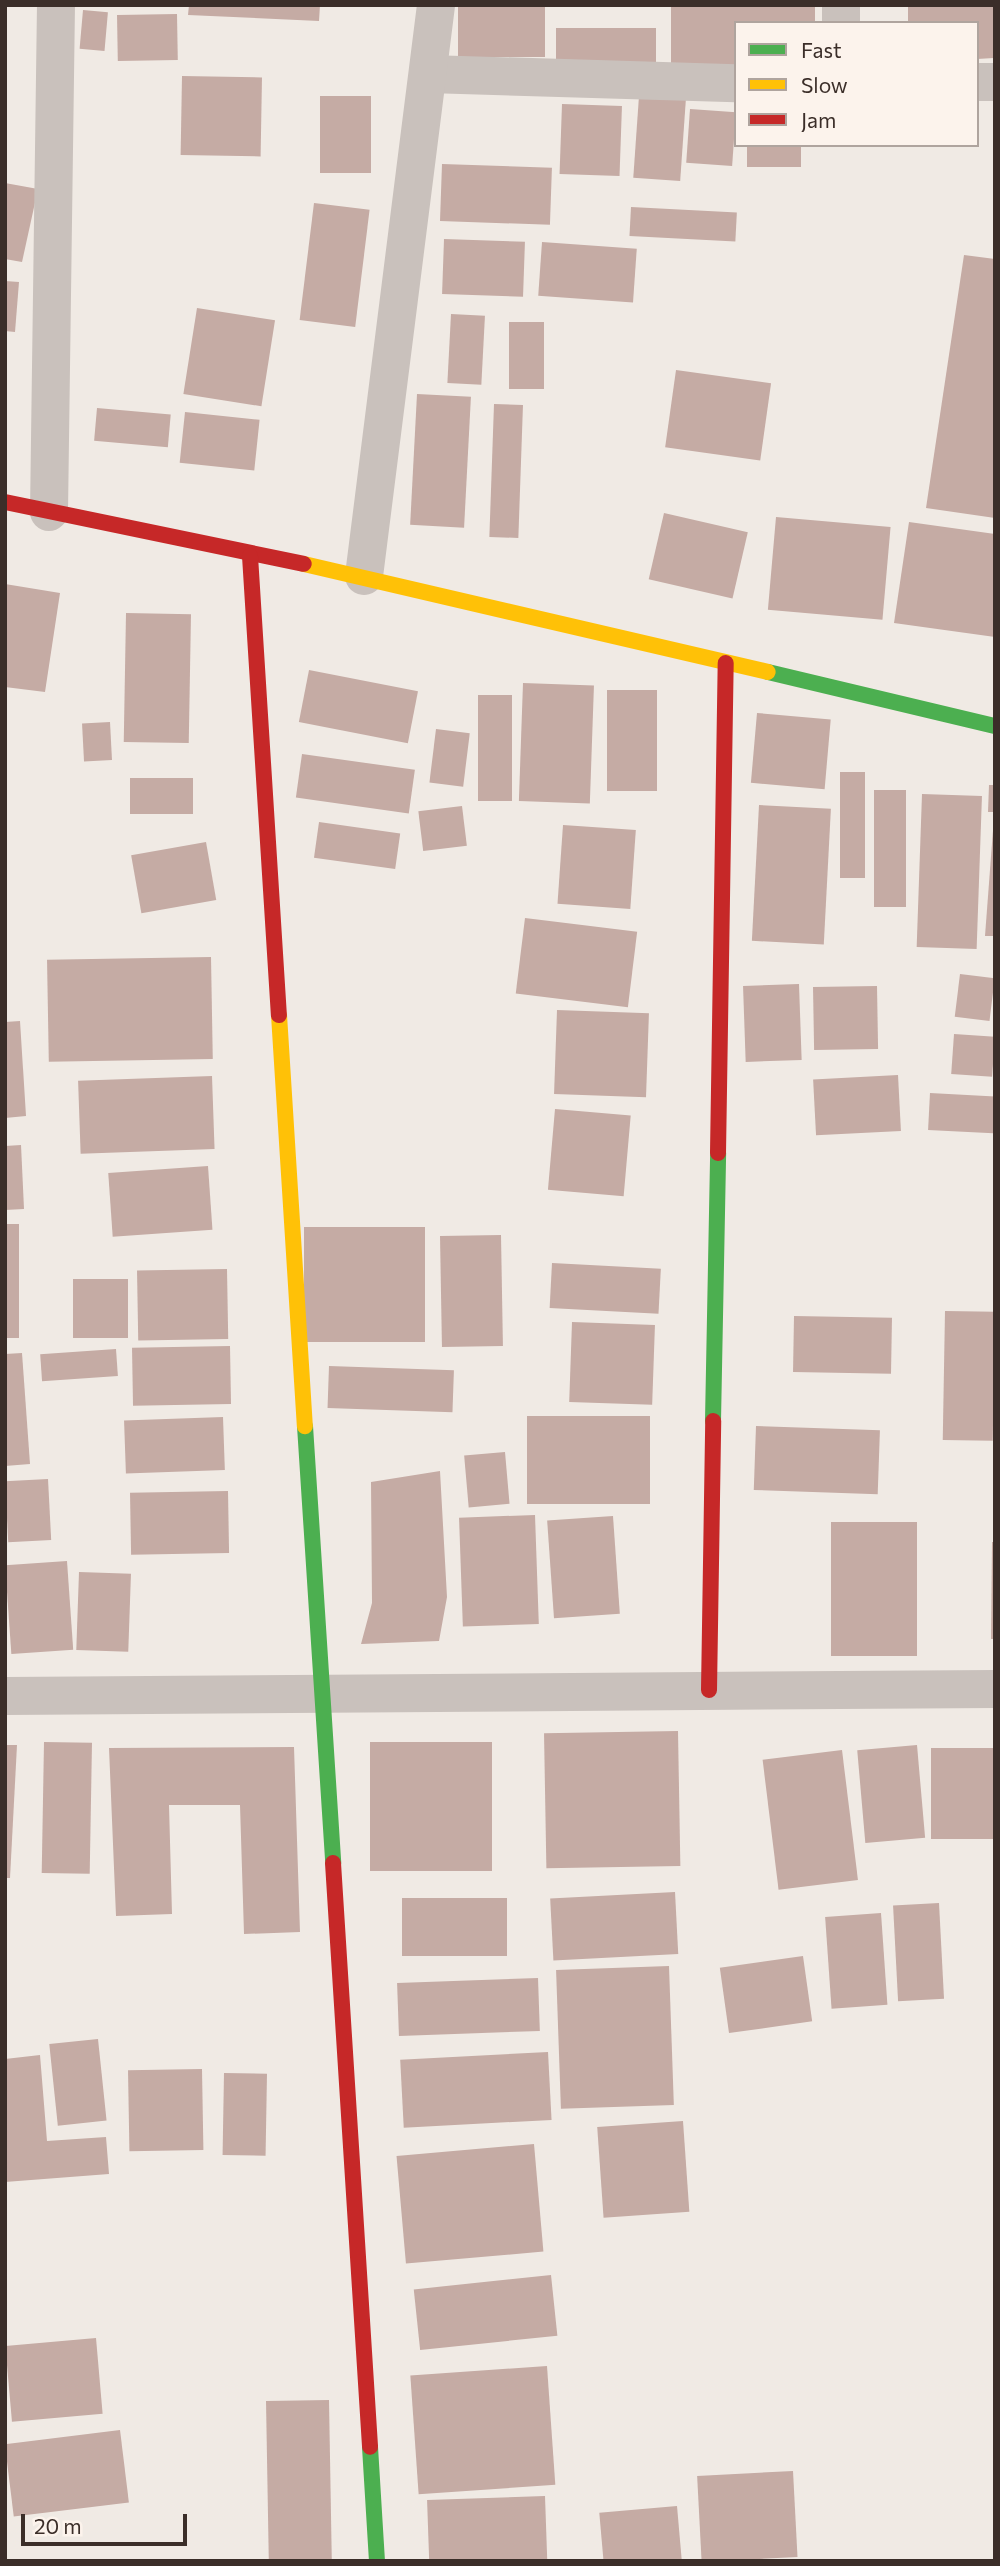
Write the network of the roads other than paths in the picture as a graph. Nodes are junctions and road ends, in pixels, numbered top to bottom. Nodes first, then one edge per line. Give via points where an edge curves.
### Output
1 (56, 5) edge
2 (436, 5) edge
3 (428, 74) junction
4 (734, 83) edge
5 (5, 502) edge
6 (49, 512) junction
7 (250, 556) junction
8 (365, 576) junction
9 (726, 663) junction
10 (995, 726) edge
11 (995, 1689) edge
12 (709, 1690) junction
13 (322, 1694) junction
14 (5, 1696) edge
15 (377, 2561) edge

1 - 6 street
2 - 3 street
3 - 4 street
3 - 8 street
5 - 6 street
6 - 7 street
7 - 8 street
7 - 13 street
8 - 9 street
9 - 10 street
9 - 12 street
11 - 12 street
12 - 13 street
13 - 14 street
13 - 15 street

